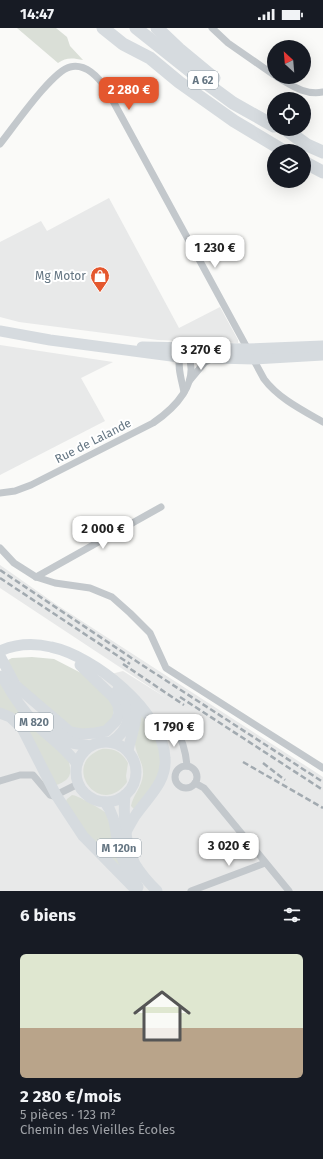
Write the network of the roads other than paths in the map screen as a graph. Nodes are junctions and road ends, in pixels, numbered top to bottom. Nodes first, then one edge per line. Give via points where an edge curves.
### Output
1 (103, 28) edge
2 (115, 28) edge
3 (136, 28) edge
4 (157, 28) edge
5 (212, 28) edge
6 (150, 58) junction
7 (267, 70) edge
8 (289, 84) edge
9 (323, 92) edge
10 (267, 116) edge
11 (267, 122) edge
12 (292, 136) edge
13 (295, 136) edge
14 (0, 144) edge
15 (272, 144) edge
16 (305, 144) edge
17 (306, 144) edge
18 (311, 147) edge
19 (323, 152) edge
20 (311, 166) edge
21 (323, 172) edge
22 (0, 331) edge
23 (323, 346) edge
24 (247, 349) junction
25 (185, 354) junction
26 (323, 355) edge
27 (211, 359) junction
28 (254, 359) junction
29 (190, 381) junction
30 (184, 392) junction
31 (323, 422) edge
32 (0, 493) edge
33 (161, 507) dead end
34 (0, 548) edge
35 (36, 577) junction
36 (0, 651) edge
37 (0, 656) edge
38 (80, 665) junction
39 (3, 671) edge
40 (15, 685) junction
41 (135, 700) junction
42 (0, 713) edge
43 (175, 726) dead end
44 (111, 742) junction
45 (90, 746) junction
46 (128, 751) junction
47 (77, 764) junction
48 (187, 766) junction
49 (323, 768) edge
50 (0, 782) edge
51 (195, 783) junction
52 (78, 784) junction
53 (56, 795) junction
54 (125, 795) junction
55 (105, 802) junction
56 (126, 832) junction
57 (265, 863) junction
58 (127, 886) edge
59 (136, 891) edge
60 (140, 891) edge
61 (157, 891) edge
62 (191, 891) edge
63 (289, 891) edge

1 - 6 highway via 123,44
2 - 6 highway, A 62
3 - 11 highway, A 62 via 227,98
4 - 10 highway via 201,68
5 - 7 street via 228,43
6 - 15 highway, A 62 via 234,121
8 - 9 street via 315,94
12 - 16 highway
13 - 17 highway
14 - 24 street via 62,70 75,66 91,72 107,90
18 - 19 highway
20 - 21 highway
22 - 25 main road via 91,346
23 - 24 main road
24 - 25 main road
24 - 28 street
25 - 27 main road
25 - 29 street, Rue de Lalande via 191,371
25 - 30 street
26 - 28 main road
27 - 28 main road
27 - 29 street, Rue de Lalande via 205,362
28 - 31 street via 270,387
29 - 30 street, Rue de Lalande
30 - 32 street, Rue de Lalande via 168,413 153,423 31,485
33 - 35 street
34 - 35 street via 14,563
35 - 49 street via 55,583 90,588 112,597 150,633 166,668
36 - 41 main road via 31,644 51,646 70,653 96,668
37 - 38 main road via 34,651 63,657
37 - 39 main road, M 820
38 - 40 main road via 118,705 119,714 112,727 95,734 70,732
38 - 44 main road via 96,674 124,698 127,724 119,737
39 - 40 main road, M 820
39 - 47 main road, M 820 via 12,696 22,710 67,751
40 - 45 main road, M 820 via 32,710 54,729 72,743
41 - 46 main road via 137,715
41 - 56 main road via 154,722 166,758 162,780
42 - 53 main road via 10,717 22,728
43 - 48 street
44 - 45 main road
44 - 46 main road via 123,746
45 - 47 main road
46 - 54 main road via 134,759 136,774 132,788
47 - 52 main road
48 - 51 street via 195,771
48 - 51 street via 179,768 176,772 177,783 188,787
50 - 53 street via 20,775 33,775 50,795
51 - 57 street via 204,788
52 - 53 street
52 - 55 main road via 89,797
53 - 58 main road via 83,836
54 - 55 main road
54 - 56 main road, M 120n
55 - 60 main road, M 120n via 113,814 120,854
56 - 61 main road, M 120n via 134,862
57 - 62 street
57 - 63 street
58 - 59 main road

